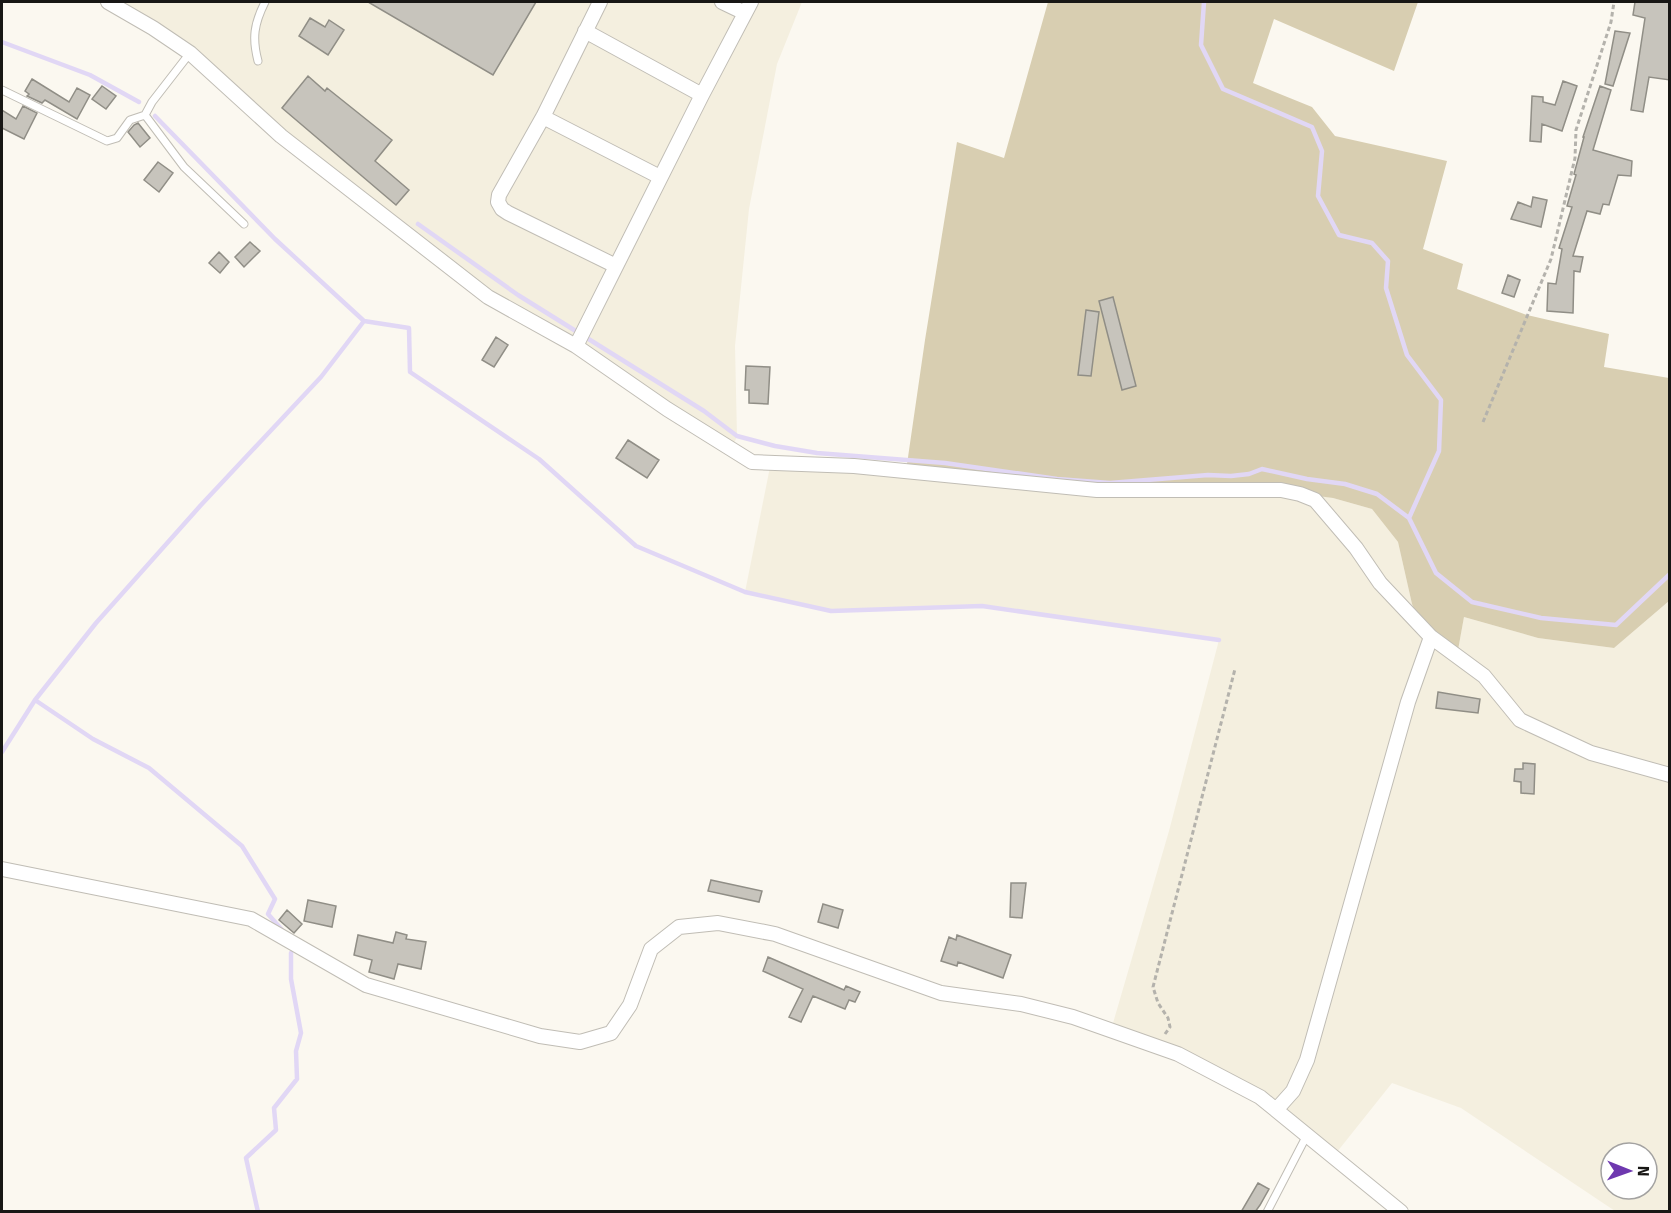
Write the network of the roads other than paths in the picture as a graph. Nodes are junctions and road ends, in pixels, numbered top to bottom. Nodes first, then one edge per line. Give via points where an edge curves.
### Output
1 (108, 2) edge
2 (265, 2) edge
3 (600, 2) edge
4 (722, 2) edge
5 (748, 7) edge
6 (585, 31) junction
7 (190, 53) junction
8 (258, 61) dead end
9 (2, 90) edge
10 (702, 95) junction
11 (145, 115) junction
12 (543, 117) junction
13 (660, 177) junction
14 (244, 224) dead end
15 (616, 266) junction
16 (577, 345) junction
17 (1431, 637) junction
18 (1670, 775) edge
19 (2, 869) edge
20 (1276, 1110) junction
21 (1307, 1135) junction
22 (1267, 1212) edge
23 (1401, 1212) edge

1 - 7 street
2 - 8 lane via 253,42
3 - 6 street
4 - 5 street
5 - 10 street
6 - 10 street
6 - 12 street
7 - 11 lane
7 - 16 street via 281,136 488,297
9 - 11 lane via 107,141 117,138 130,120
10 - 13 street
11 - 14 lane via 184,167
12 - 13 street
12 - 15 street via 498,202 508,213
13 - 15 street
15 - 16 street
16 - 17 street via 667,409 752,462 854,466 1097,490 1281,490 1300,494 1315,500 1380,583
17 - 18 street via 1484,676 1520,720 1591,753
17 - 20 street via 1408,702 1307,1060 1293,1091
19 - 20 street via 251,919 366,985 540,1036 580,1042 610,1033 630,1005 651,949 679,927 718,923 775,934 941,993 1063,1014 1178,1054 1260,1097
20 - 21 street
21 - 22 lane
21 - 23 street

